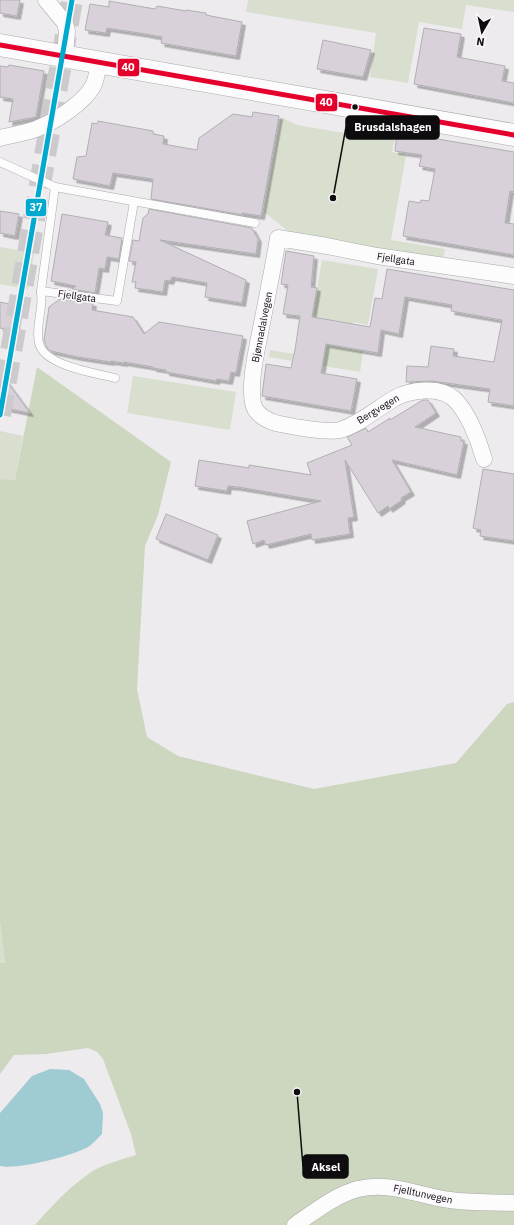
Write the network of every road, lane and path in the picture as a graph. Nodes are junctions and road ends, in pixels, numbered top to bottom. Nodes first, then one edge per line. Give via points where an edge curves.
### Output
1 (46, 0) edge
2 (0, 45) edge
3 (65, 56) junction
4 (99, 62) junction
5 (514, 134) edge
6 (0, 138) edge
7 (0, 162) edge
8 (55, 187) junction
9 (134, 202) junction
10 (255, 223) dead end
11 (278, 238) joint
12 (514, 276) edge
13 (41, 290) junction
14 (115, 378) dead end
15 (259, 414) joint
16 (484, 459) dead end
17 (514, 1203) edge
18 (294, 1225) edge

1 - 3 street via 65,23
2 - 3 main road
3 - 4 main road
4 - 5 main road
4 - 6 street via 93,86 86,96 61,116 36,129
7 - 8 lane
8 - 9 lane
8 - 13 lane
9 - 10 lane
9 - 13 lane, Fjellgata via 117,301
11 - 12 street, Fjellgata via 377,256
11 - 15 street, Bjønnadalvegen via 251,387 253,404
13 - 14 lane via 38,334 42,350 69,368
15 - 16 street, Bergvegen via 276,423 296,428 338,430 359,421 404,394 422,390 439,392 453,397 463,410 479,440
17 - 18 street, Fjelltunvegen via 465,1202 395,1187 370,1187 343,1195

